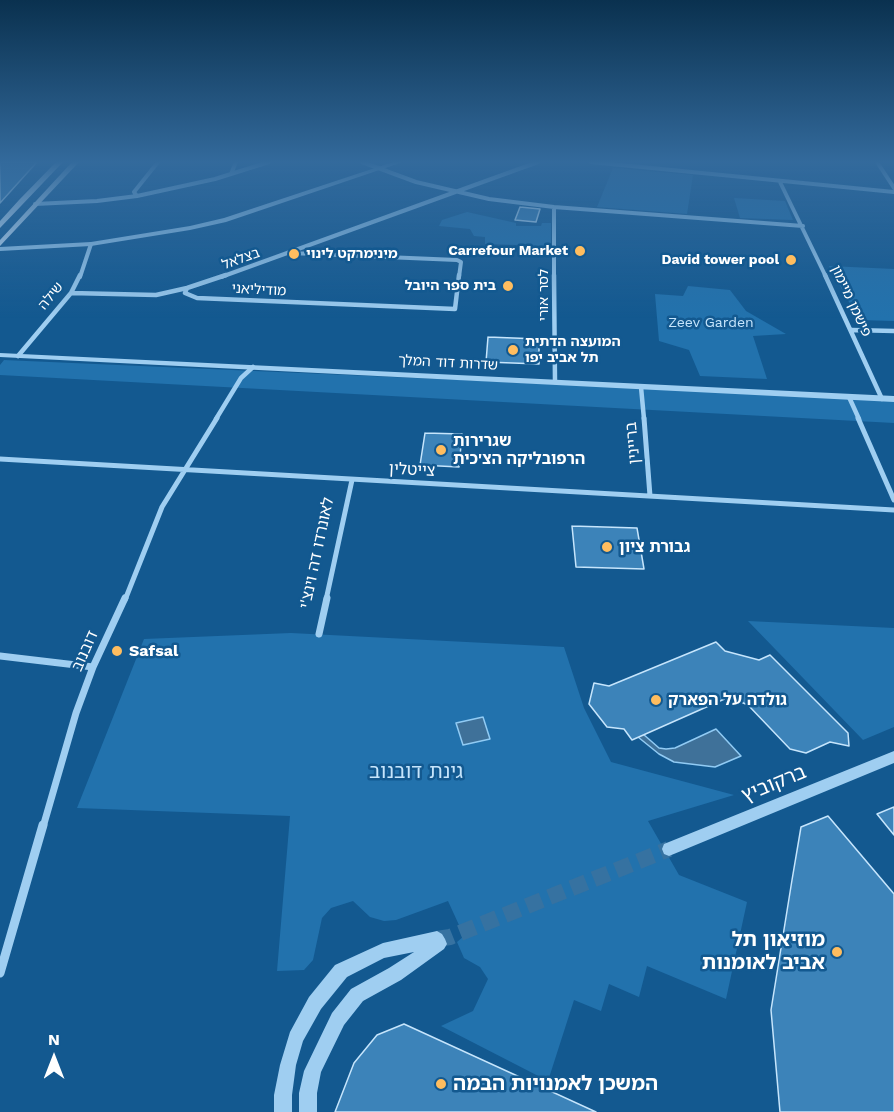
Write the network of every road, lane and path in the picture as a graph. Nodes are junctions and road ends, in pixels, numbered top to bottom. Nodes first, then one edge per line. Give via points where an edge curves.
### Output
1 (10, 214) edge
2 (27, 214) edge
3 (244, 214) edge
4 (396, 214) edge
5 (554, 214) edge
6 (644, 214) edge
7 (797, 214) edge
8 (0, 226) edge
9 (803, 226) junction
10 (0, 244) edge
11 (91, 244) junction
12 (0, 249) edge
13 (291, 253) junction
14 (187, 288) junction
15 (71, 293) junction
16 (852, 330) junction
17 (894, 331) edge
18 (0, 355) edge
19 (18, 356) junction
20 (253, 367) junction
21 (555, 382) junction
22 (641, 387) junction
23 (849, 397) junction
24 (882, 399) junction
25 (894, 399) edge
26 (0, 459) edge
27 (186, 470) junction
28 (352, 480) junction
29 (650, 496) junction
30 (894, 500) edge
31 (894, 510) edge
32 (319, 634) dead end
33 (0, 656) edge
34 (93, 667) junction
35 (894, 757) edge
36 (669, 849) tunnel mouth
37 (3, 951) edge
38 (0, 973) edge
39 (283, 1112) edge
40 (308, 1112) edge

1 - 8 main road
2 - 10 main road
3 - 11 street
4 - 13 street, בצלאל
5 - 21 street, לסר אורי
6 - 9 street
7 - 9 street, פישמן מיימון
9 - 16 street, פישמן מיימון
11 - 12 street
11 - 15 street, שילה
13 - 14 street, בצלאל
13 - 14 street, מודיליאני via 457,260 461,262 455,309 197,298 185,294
14 - 15 street via 156,295
15 - 19 street, שילה
16 - 17 street
16 - 24 street, פישמן מיימון
18 - 19 street, שדרות דוד המלך
19 - 20 street, שדרות דוד המלך
20 - 21 street, שדרות דוד המלך
20 - 27 street, דובנוב via 241,378
21 - 22 street, שדרות דוד המלך
22 - 23 street, שדרות דוד המלך
22 - 29 street, בריינין
23 - 24 street, שדרות דוד המלך
23 - 30 street
24 - 25 street, שדרות דוד המלך
26 - 27 street, צייטלין
27 - 28 street, צייטלין
27 - 34 street, דובנוב via 162,507
28 - 29 street, צייטלין
28 - 32 street, לאונרדו דה וינצ'י
29 - 31 street, צייטלין
33 - 34 street
34 - 37 street, דובנוב
35 - 36 street, ברקוביץ
37 - 38 street, דובנוב
39 - 40 street via 286,1075 296,1038 315,1003 341,971 383,951 438,942 395,974 357,995 324,1045 308,1093

